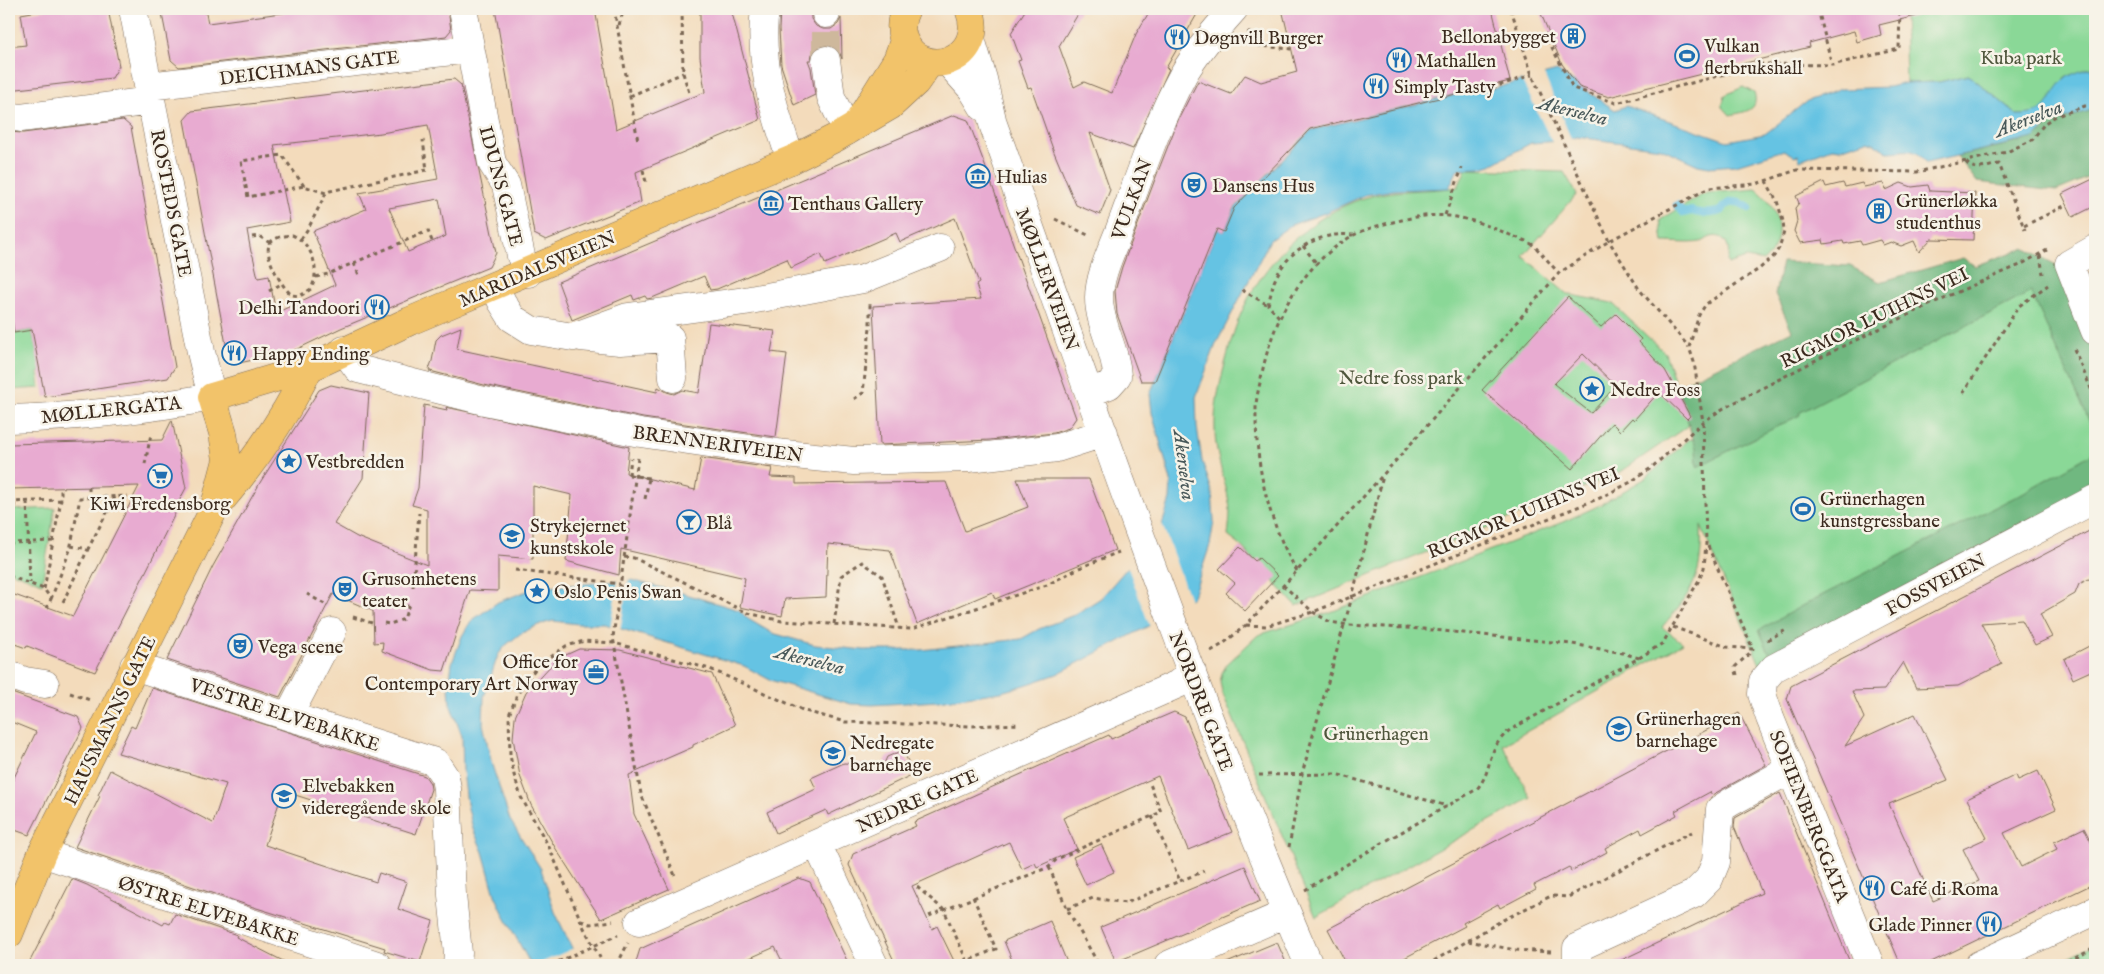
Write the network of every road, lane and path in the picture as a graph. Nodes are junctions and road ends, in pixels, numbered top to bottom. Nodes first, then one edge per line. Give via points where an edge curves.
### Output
1 (133, 9) edge
2 (463, 9) edge
3 (614, 9) edge
4 (624, 9) edge
5 (682, 9) edge
6 (765, 9) edge
7 (1233, 9) edge
8 (1511, 9) edge
9 (1818, 9) edge
10 (1900, 9) edge
11 (1979, 9) edge
12 (2012, 9) edge
13 (904, 10) edge
14 (973, 19) edge
15 (618, 27) junction
16 (904, 41) junction
17 (1522, 45) junction
18 (470, 49) junction
19 (1291, 49) dead end
20 (826, 60) tunnel mouth
21 (939, 61) junction
22 (1832, 65) junction
23 (683, 73) junction
24 (1532, 75) junction
25 (1493, 85) dead end
26 (150, 94) junction
27 (630, 96) junction
28 (690, 96) dead end
29 (2095, 106) edge
30 (9, 116) edge
31 (992, 124) junction
32 (852, 128) junction
33 (423, 140) dead end
34 (638, 141) dead end
35 (791, 160) junction
36 (1966, 162) junction
37 (1462, 168) dead end
38 (643, 170) dead end
39 (1766, 181) junction
40 (646, 182) dead end
41 (304, 186) junction
42 (326, 194) junction
43 (2064, 206) dead end
44 (1445, 215) junction
45 (1053, 218) dead end
46 (1354, 235) junction
47 (252, 237) dead end
48 (301, 239) junction
49 (432, 240) dead end
50 (1609, 241) junction
51 (270, 243) junction
52 (1303, 246) junction
53 (1114, 247) junction
54 (940, 248) dead end
55 (2095, 249) edge
56 (2040, 255) dead end
57 (354, 263) junction
58 (1317, 264) junction
59 (528, 273) junction
60 (1559, 273) junction
61 (359, 274) dead end
62 (316, 277) junction
63 (280, 284) junction
64 (2048, 285) dead end
65 (495, 287) junction
66 (1242, 290) dead end
67 (269, 291) dead end
68 (1268, 304) junction
69 (1279, 317) junction
70 (870, 326) dead end
71 (2095, 331) edge
72 (572, 337) junction
73 (1689, 347) junction
74 (344, 350) junction
75 (309, 368) junction
76 (674, 378) dead end
77 (1089, 393) junction
78 (1963, 393) dead end
79 (212, 397) junction
80 (854, 399) dead end
81 (9, 419) edge
82 (1702, 422) junction
83 (1104, 433) junction
84 (151, 434) dead end
85 (636, 442) junction
86 (145, 464) dead end
87 (1384, 475) junction
88 (89, 487) dead end
89 (61, 488) dead end
90 (115, 496) junction
91 (128, 496) dead end
92 (89, 497) junction
93 (645, 499) dead end
94 (2095, 499) edge
95 (61, 500) junction
96 (15, 501) junction
97 (27, 501) junction
98 (9, 502) edge
99 (214, 509) junction
100 (419, 513) dead end
101 (9, 541) edge
102 (53, 541) junction
103 (28, 542) junction
104 (1116, 543) dead end
105 (1706, 543) junction
106 (70, 546) junction
107 (88, 549) junction
108 (624, 557) junction
109 (515, 570) dead end
110 (1297, 571) junction
111 (9, 576) edge
112 (30, 583) junction
113 (620, 584) junction
114 (1283, 585) junction
115 (44, 588) junction
116 (413, 588) dead end
117 (307, 594) dead end
118 (1352, 597) junction
119 (51, 599) junction
120 (410, 601) dead end
121 (63, 602) dead end
122 (48, 608) dead end
123 (1313, 612) junction
124 (333, 620) joint
125 (384, 623) dead end
126 (834, 624) junction
127 (1344, 624) junction
128 (1246, 625) junction
129 (1673, 627) junction
130 (899, 628) junction
131 (614, 644) junction
132 (1639, 658) junction
133 (134, 666) junction
134 (1190, 668) junction
135 (1774, 668) joint
136 (9, 675) edge
137 (46, 684) dead end
138 (290, 717) junction
139 (1021, 724) dead end
140 (1791, 769) junction
141 (1228, 771) junction
142 (1302, 774) junction
143 (1150, 784) dead end
144 (1447, 806) junction
145 (1152, 816) junction
146 (1720, 818) junction
147 (817, 844) junction
148 (1289, 851) dead end
149 (42, 853) junction
150 (1049, 867) junction
151 (1204, 871) dead end
152 (1180, 881) junction
153 (917, 887) dead end
154 (973, 897) junction
155 (685, 902) junction
156 (1294, 903) junction
157 (1067, 909) junction
158 (944, 910) junction
159 (2095, 911) edge
160 (929, 916) dead end
161 (581, 921) junction
162 (629, 928) junction
163 (9, 934) edge
164 (609, 938) dead end
165 (1467, 940) junction
166 (2095, 948) edge
167 (875, 953) edge
168 (1577, 957) edge
169 (377, 965) edge
170 (457, 965) edge
171 (551, 965) edge
172 (604, 965) edge
173 (617, 965) edge
174 (1099, 965) edge
175 (1168, 965) edge
176 (1309, 965) edge
177 (1427, 965) edge
178 (1870, 965) edge
179 (1979, 965) edge
180 (2061, 965) edge

1 - 26 street, ROSTEDS GATE
2 - 18 street, IDUNS GATE
3 - 15 path
4 - 15 path
5 - 23 path
6 - 35 street via 762,45 765,70
7 - 19 path via 1260,46
7 - 53 street, VULKAN via 1184,74 1154,139
8 - 17 path
9 - 22 path
10 - 22 path via 1899,49
11 - 12 path
13 - 16 main road, MARIDALSVEIEN via 901,21
14 - 21 main road, MARIDALSVEIEN via 962,53
14 - 31 street, MØLLERVEIEN
15 - 27 path
16 - 21 main road via 919,58
16 - 32 main road, MARIDALSVEIEN via 893,68
17 - 22 path via 1545,34 1573,88 1616,103 1763,64
17 - 24 path
18 - 26 street, DEICHMANS GATE
18 - 59 street, IDUNS GATE via 492,164 506,185 521,256
20 - 32 street via 831,97
21 - 31 street, MØLLERVEIEN via 972,89
21 - 32 main road, MARIDALSVEIEN via 902,97
23 - 27 path
23 - 28 path
24 - 25 path
24 - 50 path
26 - 30 street, DEICHMANS GATE via 21,118
26 - 79 street, ROSTEDS GATE
27 - 34 path
29 - 36 path via 2085,106 2048,120 2032,140 2007,152
31 - 77 street, MØLLERVEIEN
32 - 35 main road, MARIDALSVEIEN
33 - 42 path via 427,170
35 - 59 main road, MARIDALSVEIEN
36 - 39 path via 1904,173 1797,170
36 - 43 path via 1977,169 1999,164 2024,228
37 - 44 path
38 - 40 path
39 - 50 path via 1703,190
39 - 73 path via 1784,221 1779,248 1763,265 1706,304
41 - 41 path via 248,197 241,161 282,155
41 - 42 path
42 - 48 path
44 - 46 path via 1391,222
44 - 60 path via 1470,219 1532,245
45 - 53 path
46 - 52 path via 1323,236
46 - 58 path via 1333,248
47 - 51 path via 260,236
48 - 51 path via 292,235 282,236
48 - 62 path via 314,262
49 - 57 path via 428,232
50 - 60 path
50 - 73 path via 1639,289
51 - 63 path via 270,259
52 - 58 path
52 - 68 path via 1284,265
53 - 77 street, VULKAN via 1099,298 1102,319 1117,364 1117,376 1109,385
54 - 72 street via 863,279 745,301 628,317
55 - 71 street via 2069,264
56 - 82 path, RIGMOR LUIHNS VEI via 1839,348
57 - 61 path
57 - 62 path
58 - 69 path via 1297,286
59 - 65 main road, MARIDALSVEIEN
60 - 87 path
62 - 63 path via 311,289 300,296 292,296
63 - 67 path
64 - 78 path via 2019,306
65 - 72 street via 512,318 531,330
65 - 74 main road, MARIDALSVEIEN
66 - 68 path
68 - 69 path
69 - 110 path via 1265,360 1256,406 1258,453 1274,525
70 - 80 path via 863,393
72 - 76 street via 620,341 670,338
73 - 82 path
74 - 75 main road, MARIDALSVEIEN
74 - 85 street, BRENNERIVEIEN via 358,369
75 - 79 main road, MARIDALSVEIEN
75 - 99 main road, HAUSMANNS GATE via 275,432
77 - 83 street, MØLLERVEIEN
79 - 81 street, MØLLERGATA
79 - 99 main road, HAUSMANNS GATE via 227,460
82 - 105 path
82 - 118 path, RIGMOR LUIHNS VEI via 1629,484
83 - 85 street, BRENNERIVEIEN via 1057,448 969,458 854,461
83 - 134 street, NORDRE GATE
84 - 86 path
85 - 93 path, bridge via 629,475 649,478
85 - 108 path
87 - 110 path
87 - 118 path
88 - 92 path
89 - 95 path
90 - 91 path
90 - 92 path
90 - 107 path
92 - 106 path via 80,498
94 - 135 street, FOSSVEIEN
95 - 97 path
95 - 102 path
96 - 97 path
96 - 98 path
96 - 101 path
97 - 103 path
99 - 133 main road, HAUSMANNS GATE
100 - 116 path
101 - 103 path
102 - 103 path
102 - 115 path
103 - 112 path
104 - 130 path via 1120,552 1047,585 912,629
105 - 129 path via 1704,568
105 - 129 path via 1753,649 1727,647
106 - 107 path
106 - 119 path
107 - 121 path
108 - 113 path
108 - 126 path via 634,558 748,613 782,621
109 - 113 path
110 - 114 path
111 - 112 path
112 - 115 path
113 - 131 path
114 - 123 path
114 - 128 path
115 - 119 path
117 - 124 path
118 - 123 path, RIGMOR LUIHNS VEI
118 - 127 path
119 - 122 path
120 - 125 path via 404,619
123 - 127 path via 1330,622
123 - 128 path, RIGMOR LUIHNS VEI via 1266,626
124 - 138 street
126 - 130 path
126 - 130 path via 841,576 862,562 882,576
127 - 132 path via 1572,644
127 - 142 path
128 - 134 path
129 - 132 path via 1663,643
131 - 139 path via 710,669 806,711 845,722 970,726
131 - 155 path via 641,794
131 - 161 path via 584,641 552,654 526,680 510,715 510,755 521,797 560,870
132 - 144 path via 1498,739 1487,773 1477,789
133 - 138 street, VESTRE ELVEBAKKE
133 - 149 main road, HAUSMANNS GATE
134 - 141 street, NORDRE GATE
134 - 147 street, NEDRE GATE via 1178,684
135 - 140 street, SOFIENBERGGATA via 1763,681 1762,694
136 - 137 street
138 - 170 street, VESTRE ELVEBAKKE via 435,762 445,776
140 - 146 street via 1731,802 1720,810
140 - 178 street, SOFIENBERGGATA
141 - 142 path via 1251,776
141 - 156 street, NORDRE GATE
142 - 144 path via 1336,774
142 - 148 path
143 - 145 path via 1162,812
144 - 156 path via 1377,846
145 - 150 path via 1057,859
145 - 152 path
146 - 165 path via 1568,897 1551,896
146 - 168 street via 1716,862 1709,879 1694,894
147 - 155 street, NEDRE GATE
147 - 167 street
149 - 163 main road, HAUSMANNS GATE
149 - 169 street, ØSTRE ELVEBAKKE
150 - 154 path
150 - 157 path
151 - 152 path
152 - 157 path via 1126,903 1093,898
153 - 158 path
154 - 158 path
154 - 158 path via 996,948 975,958 967,961
155 - 162 street, NEDRE GATE
156 - 175 street
156 - 176 street, NORDRE GATE
157 - 174 path
158 - 160 path
159 - 179 street
161 - 162 path
161 - 172 path
162 - 173 path
164 - 171 path, bridge
165 - 168 path
165 - 177 path
166 - 180 path

